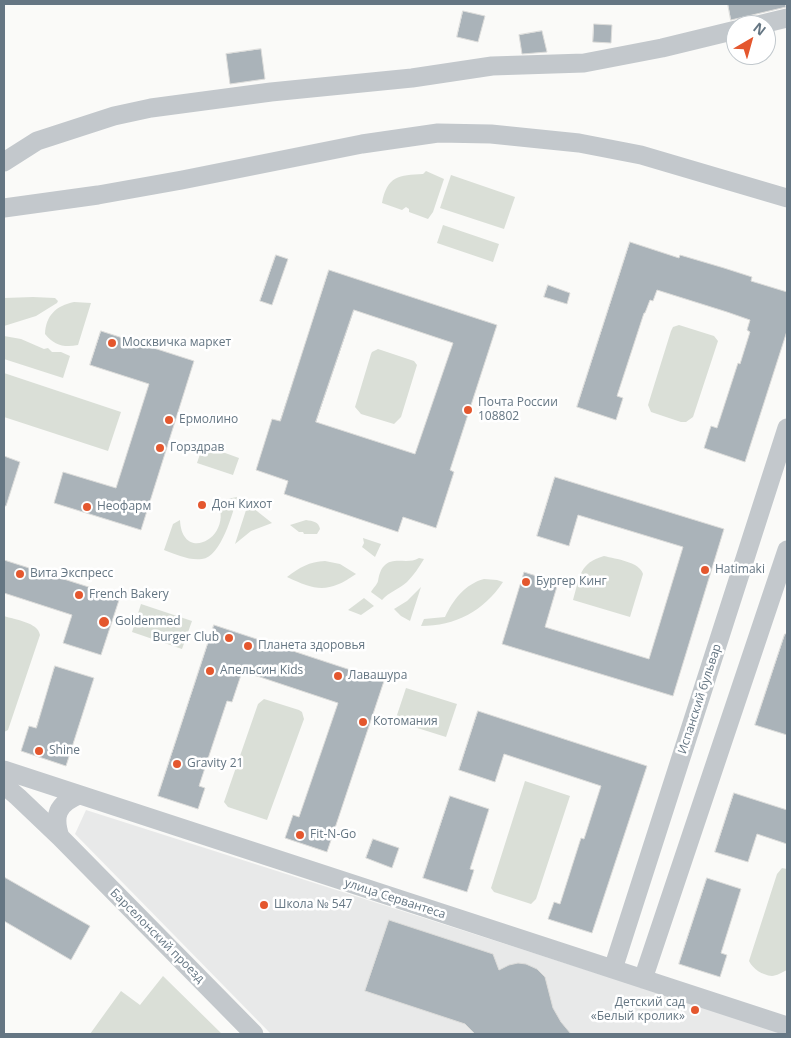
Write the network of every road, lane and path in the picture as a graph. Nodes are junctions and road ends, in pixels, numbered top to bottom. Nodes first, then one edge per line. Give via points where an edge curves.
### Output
1 (726, 32) edge
2 (4, 162) edge
3 (787, 198) edge
4 (4, 208) edge
5 (787, 428) edge
6 (787, 550) edge
7 (4, 770) edge
8 (4, 785) edge
9 (79, 795) junction
10 (60, 837) junction
11 (613, 969) junction
12 (643, 979) junction
13 (787, 1026) edge
14 (254, 1034) edge

1 - 2 street via 584,64 492,66 151,108 114,116 37,141
3 - 4 street via 641,155 579,143 491,134 438,133 98,195
5 - 11 street, Испанский бульвар
6 - 12 street
7 - 9 street, улица Сервантеса
8 - 10 street, Барселонский проезд
9 - 10 street via 61,807 56,825
9 - 11 street, улица Сервантеса
10 - 14 street, Барселонский проезд
11 - 12 street, улица Сервантеса
12 - 13 street, улица Сервантеса

